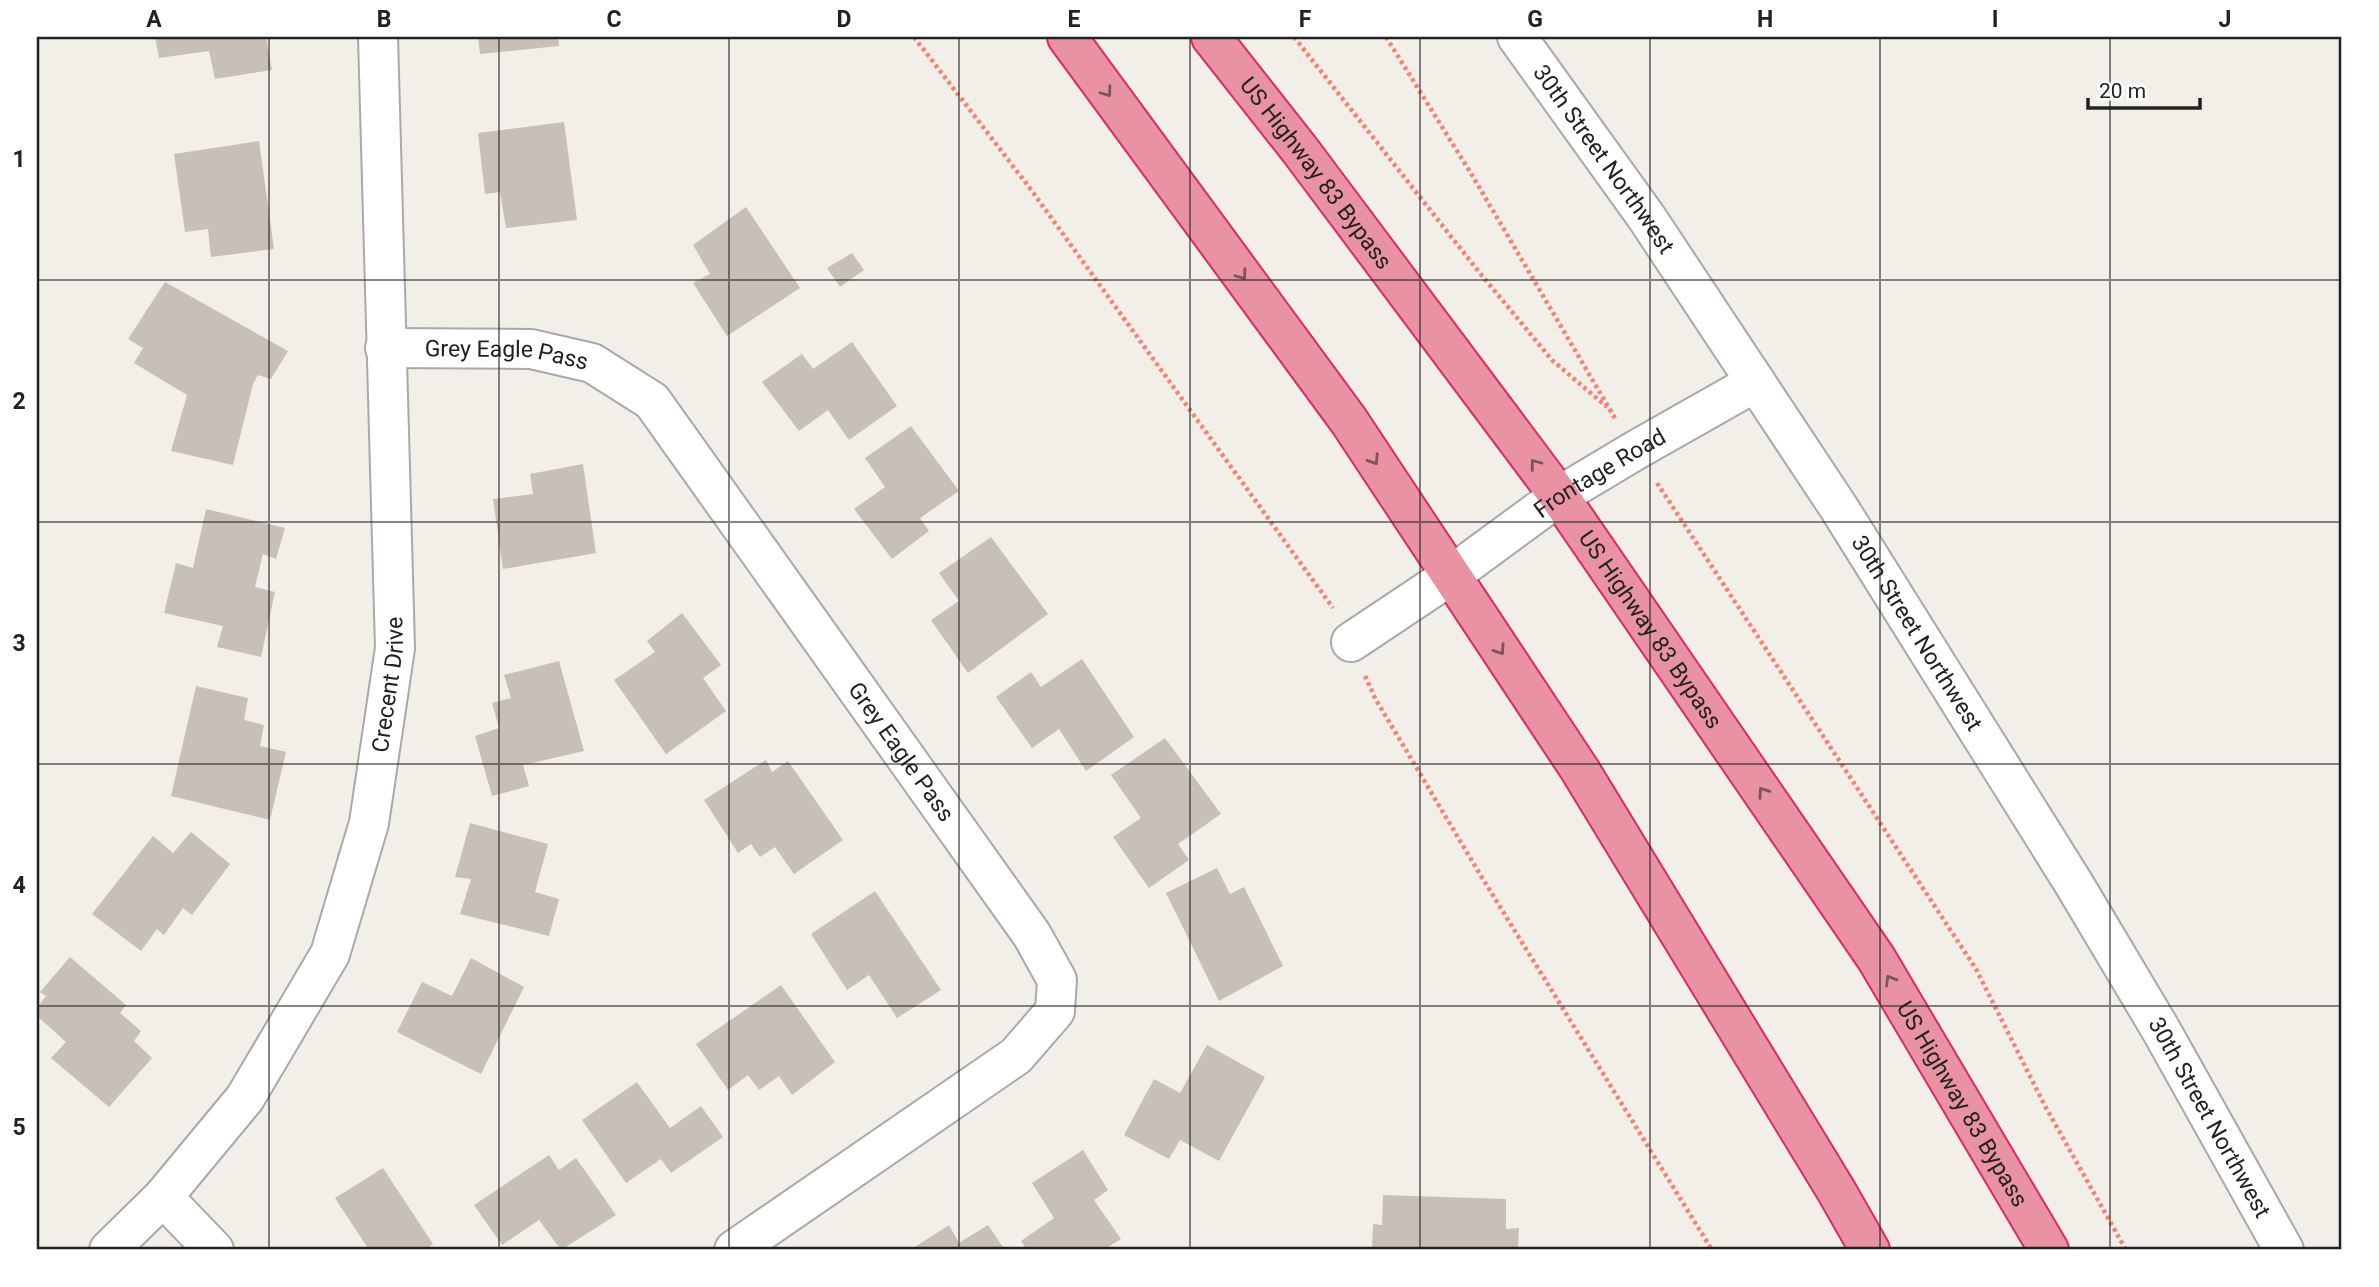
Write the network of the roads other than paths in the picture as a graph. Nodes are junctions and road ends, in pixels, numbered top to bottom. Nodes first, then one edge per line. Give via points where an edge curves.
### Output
1 (377, 37) edge
2 (1067, 37) edge
3 (1211, 37) edge
4 (1517, 37) edge
5 (385, 348) junction
6 (1756, 382) junction
7 (1559, 496) junction
8 (1450, 576) junction
9 (1351, 642) dead end
10 (163, 1197) junction
11 (108, 1250) edge
12 (214, 1250) edge
13 (734, 1250) edge
14 (1870, 1250) edge
15 (2049, 1250) edge
16 (2284, 1250) edge

1 - 5 street, Crecent Drive
2 -> 8 highway via 1349,421
7 -> 3 highway, US Highway 83 Bypass
4 - 6 street, 30th Street Northwest via 1647,218
5 - 10 street, Crecent Drive via 395,648 369,823 330,954 245,1098
5 - 13 street, Grey Eagle Pass via 531,349 592,363 652,401 1032,934 1057,980 1055,1011 1017,1056
6 - 7 street, Frontage Road
6 - 16 street, 30th Street Northwest via 2074,884
7 - 8 street, Frontage Road
15 -> 7 highway, US Highway 83 Bypass via 1877,958
8 - 9 street, Frontage Road
8 -> 14 highway via 1580,771
10 - 11 street, Crecent Drive
10 - 12 street

